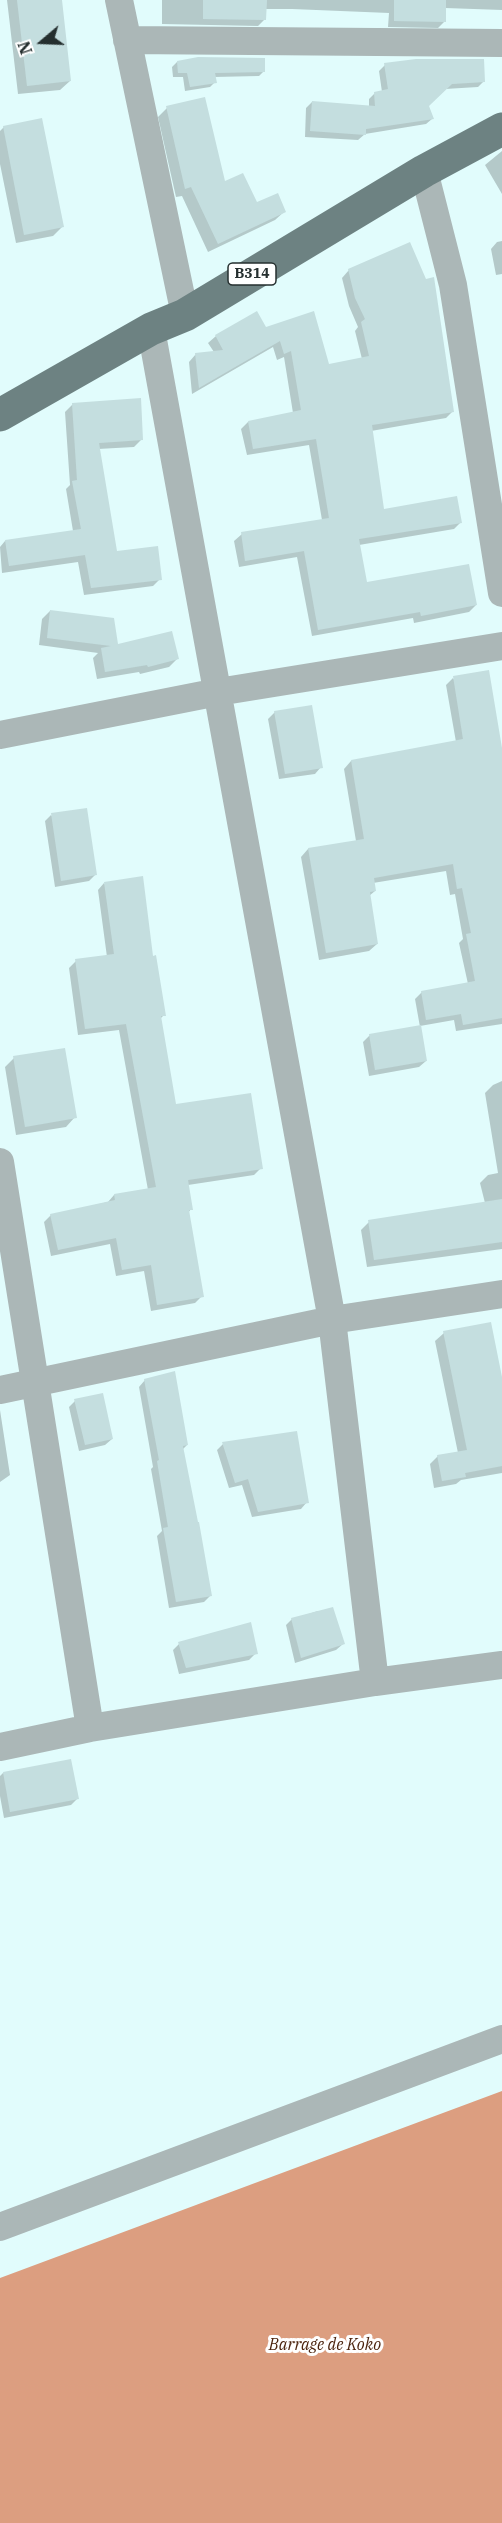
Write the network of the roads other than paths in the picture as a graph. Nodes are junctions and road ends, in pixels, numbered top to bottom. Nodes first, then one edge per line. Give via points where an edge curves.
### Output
1 (119, 0) edge
2 (127, 40) junction
3 (502, 43) edge
4 (502, 129) edge
5 (424, 171) junction
6 (184, 315) junction
7 (151, 329) junction
8 (0, 415) edge
9 (502, 593) edge
10 (502, 646) edge
11 (218, 692) junction
12 (0, 735) edge
13 (0, 1162) edge
14 (502, 1294) edge
15 (332, 1320) junction
16 (34, 1384) junction
17 (0, 1390) edge
18 (502, 1665) edge
19 (375, 1682) junction
20 (90, 1728) junction
21 (0, 1747) edge
22 (502, 2039) edge
23 (0, 2227) edge

1 - 2 street
2 - 3 street
2 - 6 street
4 - 5 main road, B314
5 - 6 main road, B314
5 - 9 street via 453,285
6 - 7 main road, B314
7 - 8 main road, B314
7 - 11 street
10 - 11 street
11 - 12 street
11 - 15 street
13 - 16 street
14 - 15 street
15 - 16 street
15 - 19 street
16 - 17 street
16 - 20 street
18 - 19 street
19 - 20 street
20 - 21 street
22 - 23 street

